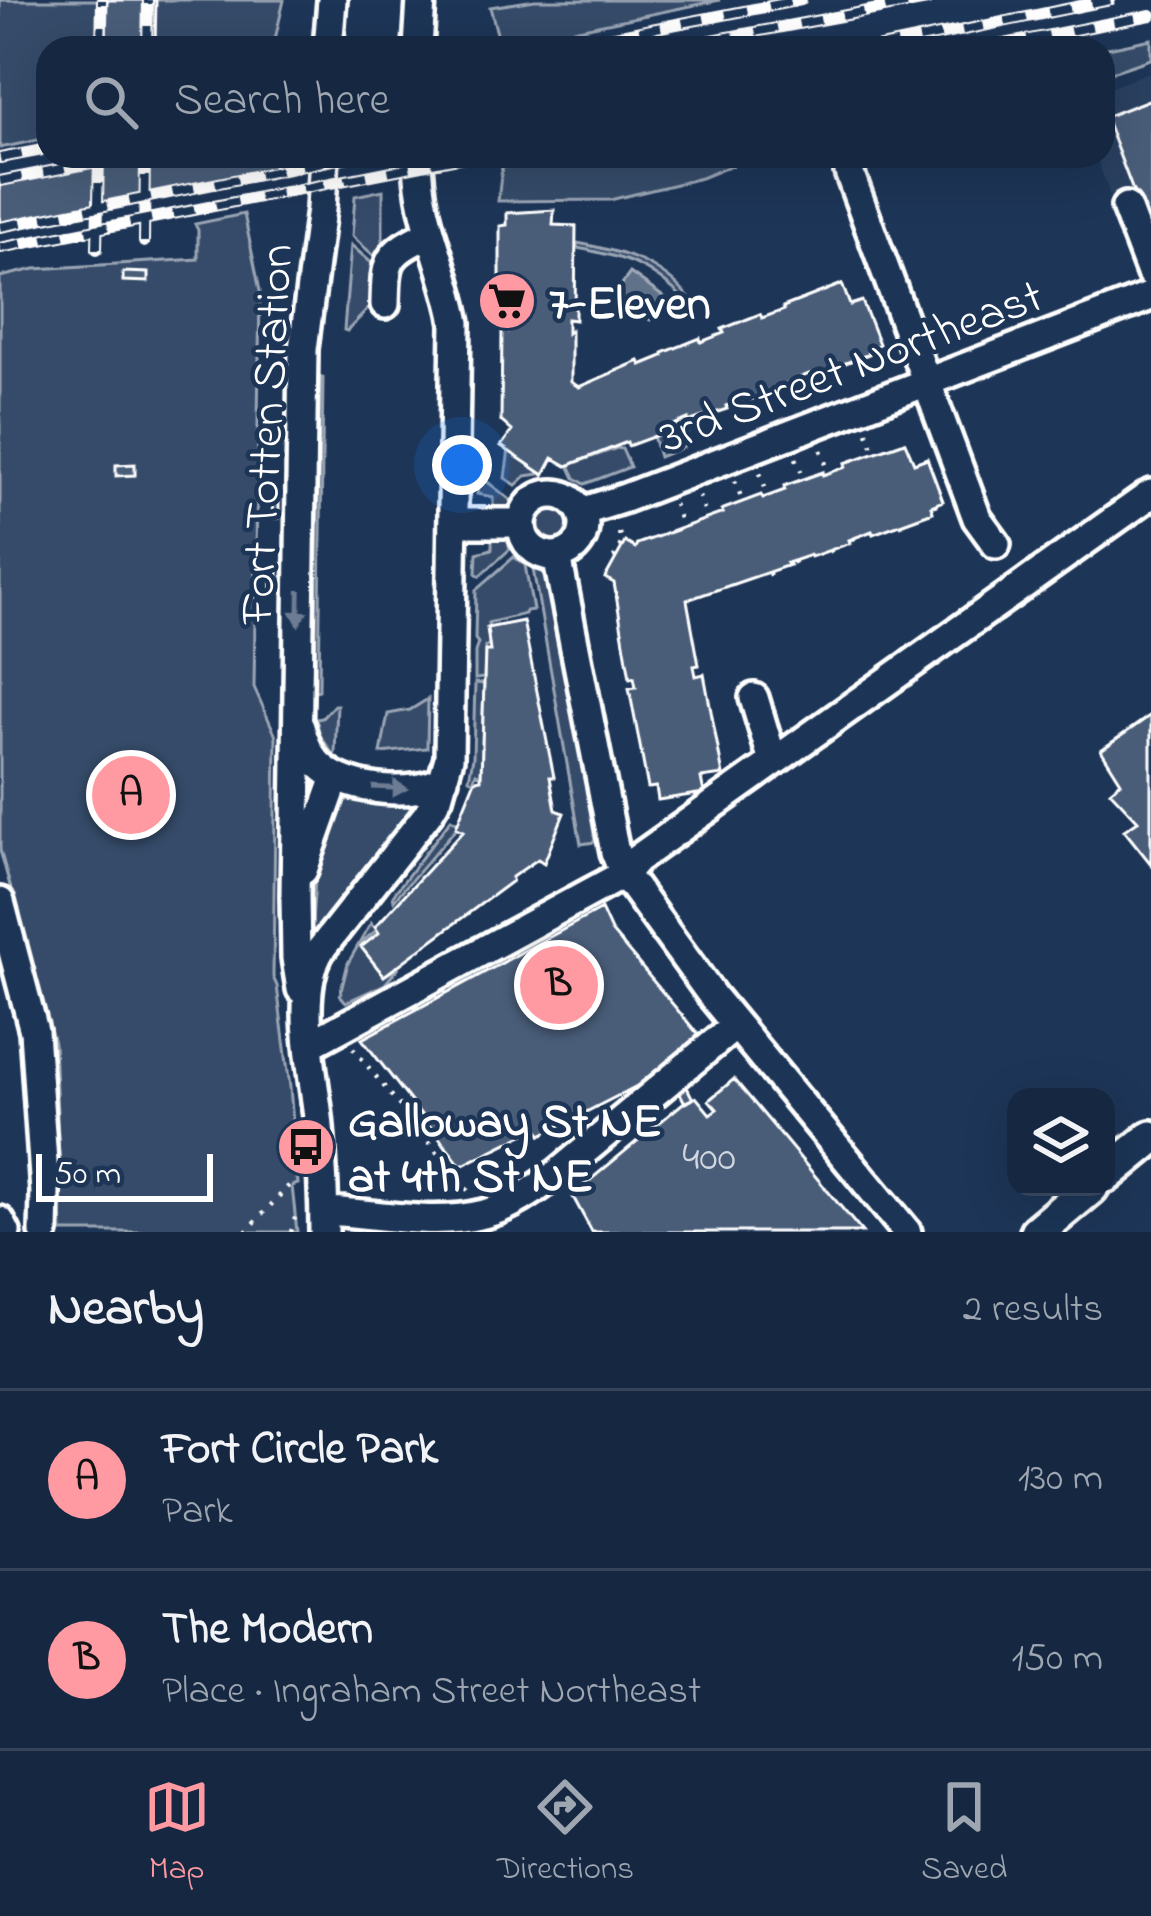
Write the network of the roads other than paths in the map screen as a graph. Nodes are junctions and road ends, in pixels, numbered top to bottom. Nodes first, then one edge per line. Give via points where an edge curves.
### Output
1 (332, 0) edge
2 (421, 0) edge
3 (329, 36) edge
4 (419, 36) edge
5 (324, 168) edge
6 (418, 168) edge
7 (849, 172) dead end
8 (1126, 207) dead end
9 (428, 234) junction
10 (1146, 244) edge
11 (1151, 273) edge
12 (1151, 296) edge
13 (385, 304) dead end
14 (926, 384) junction
15 (1151, 494) edge
16 (581, 512) junction
17 (455, 523) junction
18 (522, 523) junction
19 (996, 544) dead end
20 (557, 556) junction
21 (754, 698) dead end
22 (297, 717) junction
23 (773, 761) junction
24 (335, 778) junction
25 (444, 779) junction
26 (624, 874) junction
27 (295, 896) junction
28 (0, 902) edge
29 (26, 999) junction
30 (0, 1018) edge
31 (736, 1025) junction
32 (309, 1030) junction
33 (1151, 1138) edge
34 (1115, 1168) edge
35 (1080, 1196) edge
36 (0, 1221) edge
37 (324, 1222) edge
38 (7, 1232) edge
39 (44, 1232) edge
40 (907, 1232) edge
41 (1036, 1232) edge

1 - 3 street
2 - 4 street
5 -> 22 street, Fort Totten Station via 303,349
6 - 9 street
7 - 14 street
8 - 10 street
9 - 13 street via 392,256
9 - 17 street via 456,323
10 - 11 street
12 - 14 street, 3rd Street Northeast
14 - 16 street, 3rd Street Northeast
14 - 19 street via 976,518
15 - 23 street
16 - 18 street via 567,497 547,494 530,504
16 - 20 street via 580,540
17 - 18 street
17 - 25 street
18 - 20 street via 532,548
20 - 26 street
21 - 23 street
22 - 24 street, Fort Totten Station via 311,755
22 - 27 street, Fort Totten Station
23 - 26 street
24 -> 25 street via 386,789 422,789
24 - 27 street, Fort Totten Station
25 - 32 street via 429,812 314,960
26 - 31 street
26 - 32 street
27 - 32 street, Fort Totten Station
28 - 29 street
29 - 30 street
29 - 39 street
31 - 37 street via 558,1173 486,1214
31 - 40 street
32 - 37 street
33 - 34 main road
35 - 41 main road
36 - 38 street

